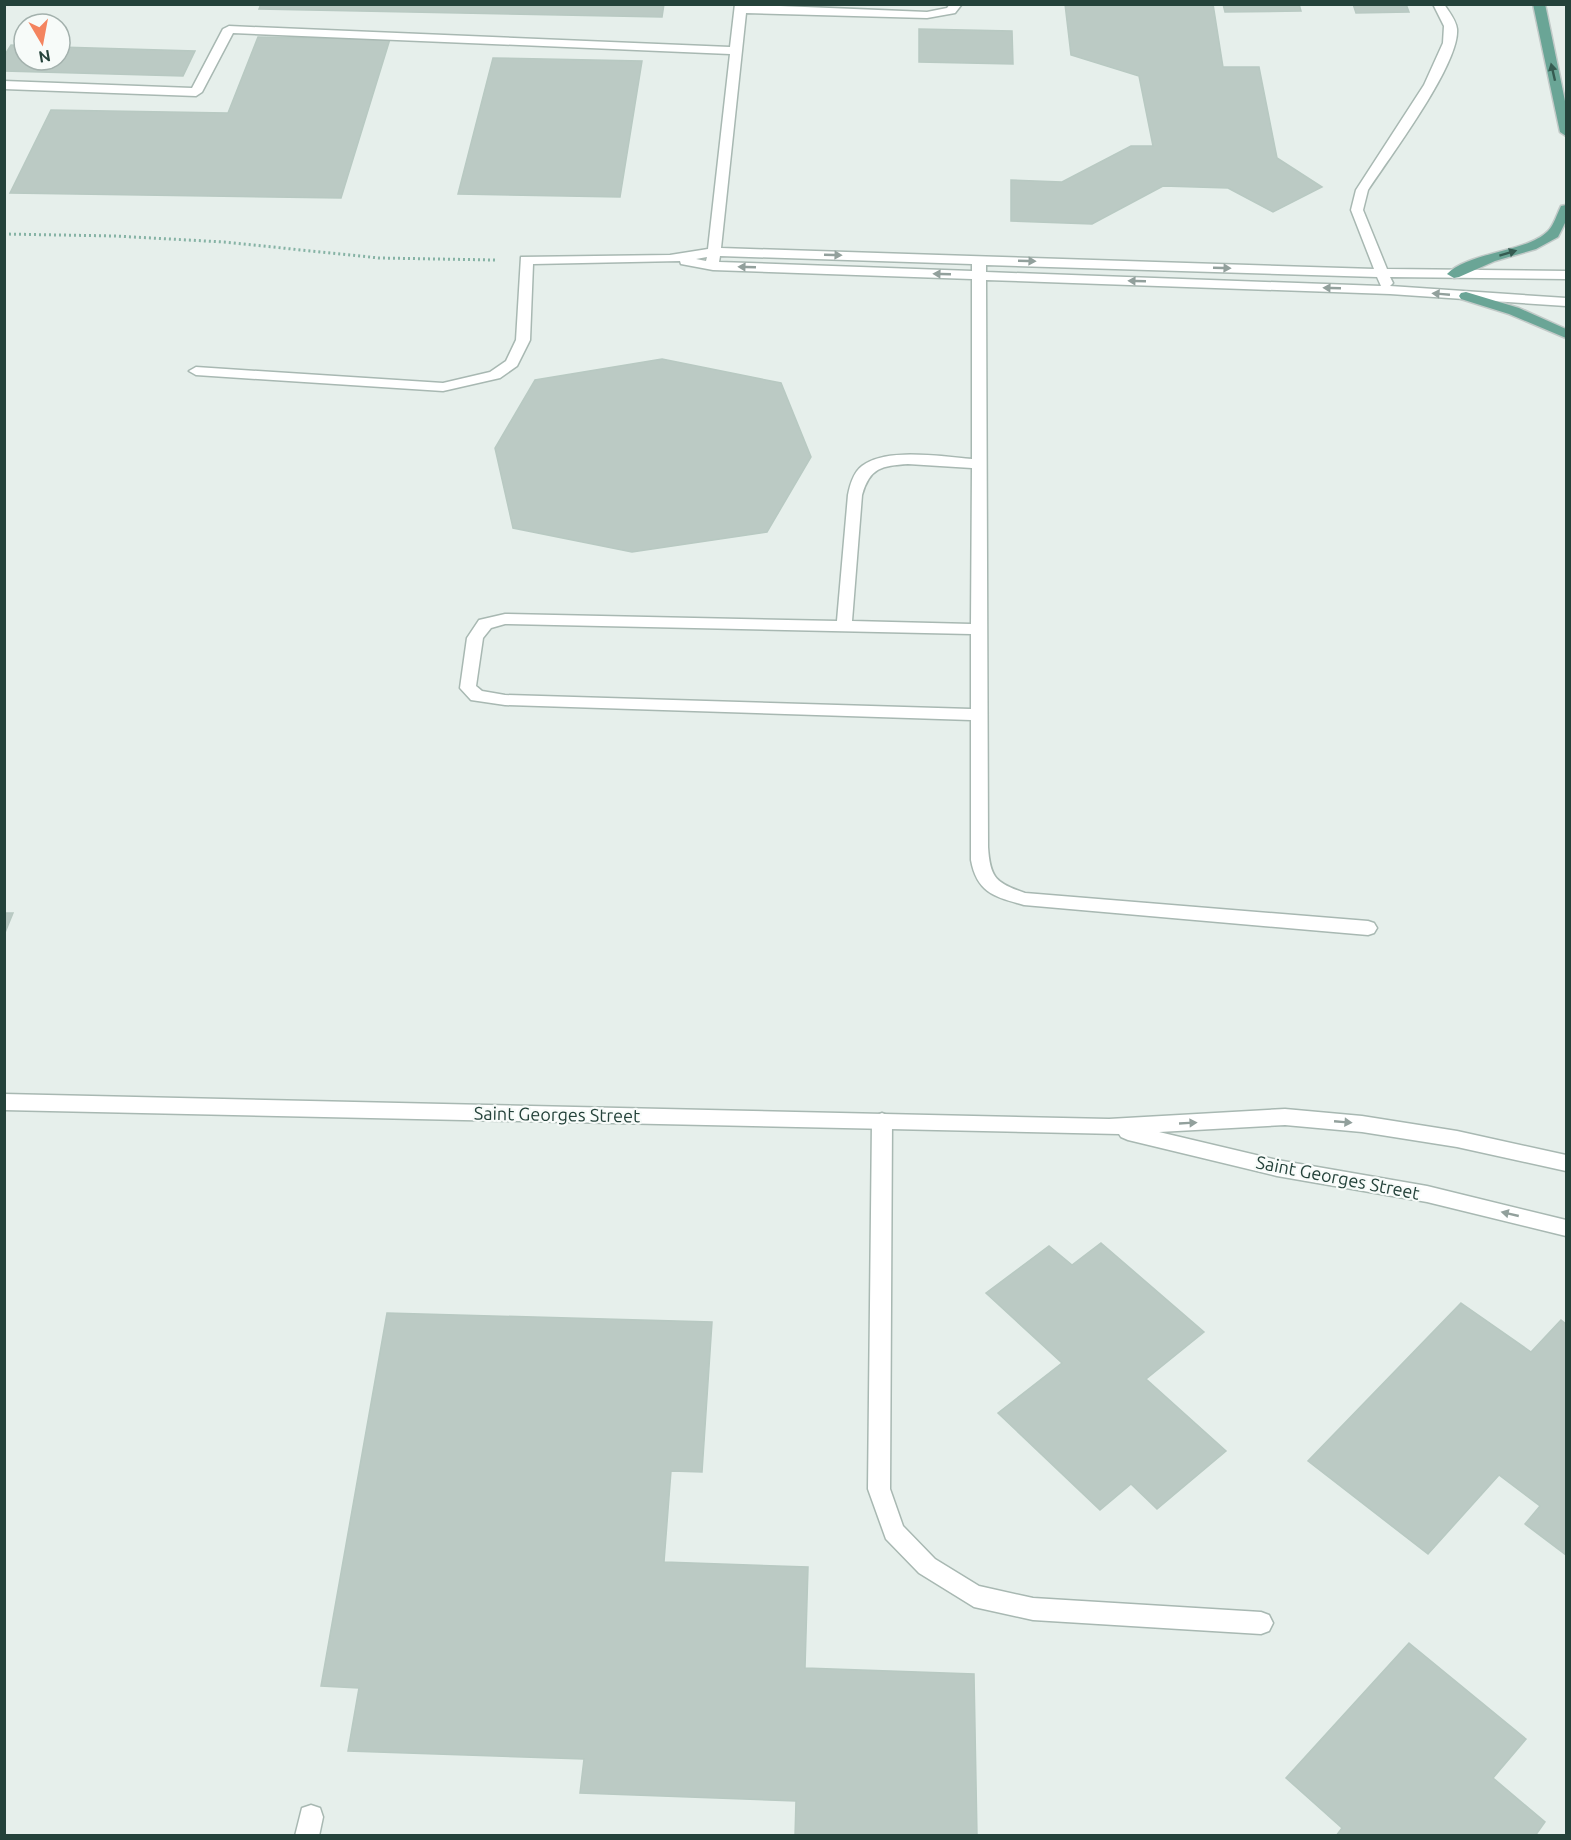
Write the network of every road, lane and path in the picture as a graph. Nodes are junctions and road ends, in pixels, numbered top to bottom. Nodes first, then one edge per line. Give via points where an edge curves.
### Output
1 (957, 4) edge
2 (1438, 4) edge
3 (1539, 4) edge
4 (740, 7) edge
5 (794, 8) edge
6 (737, 51) junction
7 (4, 85) edge
8 (1566, 132) edge
9 (1566, 208) edge
10 (4, 234) edge
11 (714, 252) junction
12 (670, 259) junction
13 (526, 260) junction
14 (713, 266) junction
15 (979, 268) junction
16 (1381, 273) junction
17 (1454, 274) junction
18 (1566, 275) edge
19 (1390, 290) junction
20 (1466, 296) junction
21 (1566, 302) edge
22 (1566, 334) edge
23 (196, 371) dead end
24 (979, 464) junction
25 (844, 626) junction
26 (980, 629) junction
27 (980, 715) junction
28 (1368, 928) dead end
29 (4, 1102) edge
30 (882, 1121) junction
31 (1109, 1127) junction
32 (1566, 1162) edge
33 (1566, 1228) edge
34 (1261, 1623) dead end

1 - 5 street via 951,11 927,15
2 - 16 street via 1452,30 1450,46 1362,190 1357,210
8 -> 3 main road
4 - 5 street
4 - 6 street
6 - 7 street via 229,29 196,92
6 - 11 street
17 -> 9 main road via 1553,234
10 - 13 path via 224,242 379,258
11 - 12 street
11 - 14 street
11 -> 15 street
12 - 13 street
12 - 14 street
13 - 23 street via 523,340 512,363 495,375 443,387
15 -> 14 street
15 -> 16 street
19 -> 15 street
15 - 24 street
16 - 17 street
16 - 19 street
17 - 18 street
20 -> 19 street
20 - 21 street
20 - 22 main road via 1514,310
24 - 25 street via 906,460 871,467 860,477 855,495
24 - 26 street
25 - 26 street
25 - 27 street via 505,619 485,624 475,638 468,688 477,696 505,700
26 - 27 street
27 - 28 street via 980,869 995,890 1024,899
29 - 30 street, Saint Georges Street
30 - 31 street, Saint Georges Street
30 - 34 street via 879,1488 894,1532 927,1566 974,1596 1033,1609
31 -> 32 street, Saint Georges Street via 1285,1118 1362,1124 1447,1137
33 -> 31 street, Saint Georges Street via 1427,1194 1277,1168

